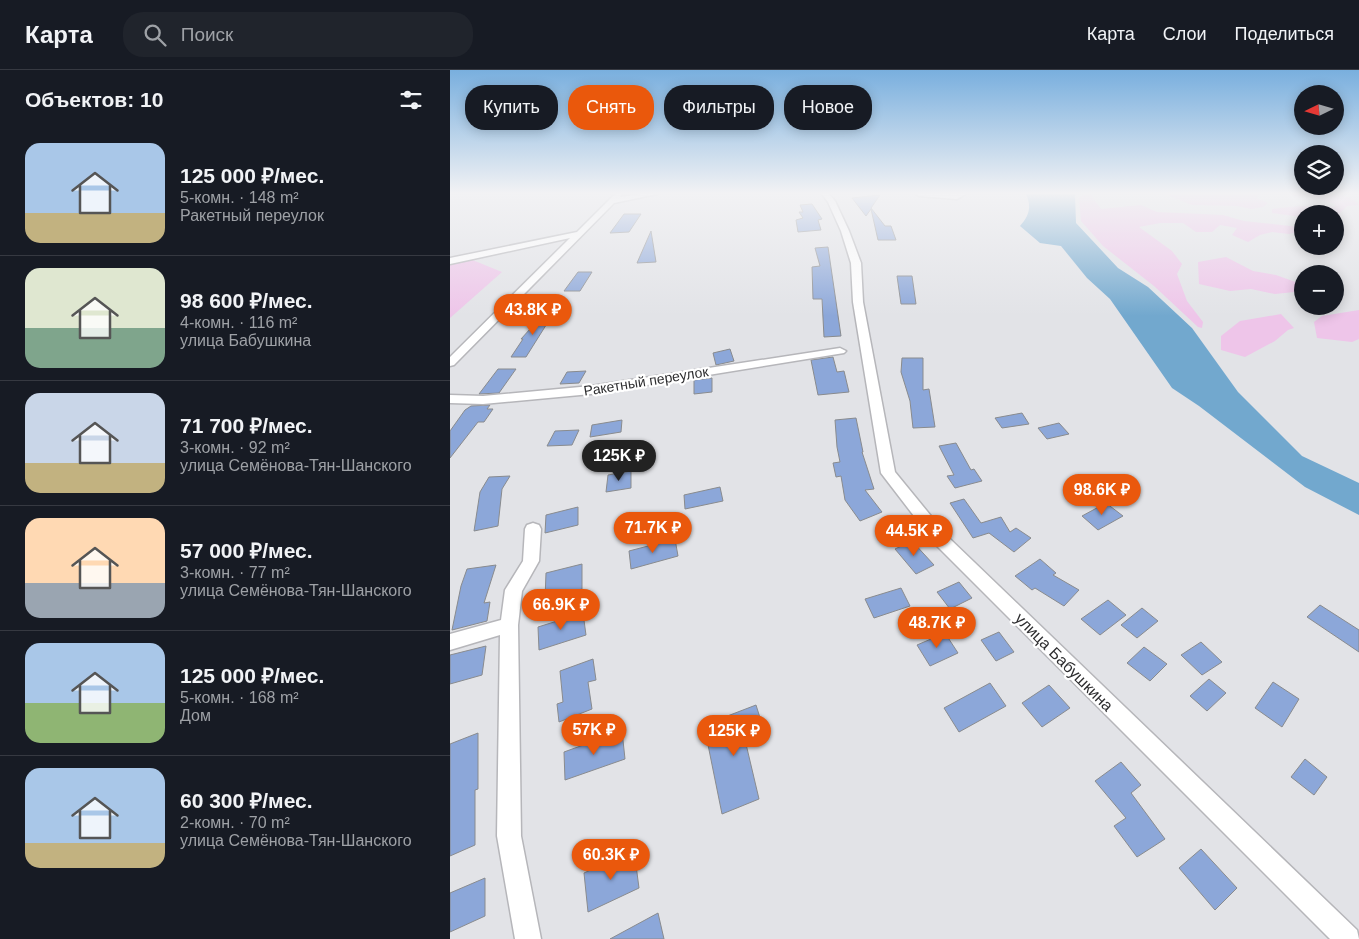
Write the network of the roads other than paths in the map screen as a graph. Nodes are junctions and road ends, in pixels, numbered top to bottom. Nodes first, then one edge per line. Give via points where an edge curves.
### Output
1 (578, 234) edge
2 (575, 235) edge
3 (846, 235) edge
4 (450, 261) edge
5 (840, 351) dead end
6 (450, 363) edge
7 (450, 399) edge
8 (533, 529) dead end
9 (509, 625) junction
10 (450, 642) edge
11 (528, 939) edge
12 (1348, 939) edge

1 - 6 street
2 - 4 street
3 - 12 street, улица Бабушкина via 856,263 861,320 888,473 943,542
5 - 7 street, Ракетный переулок via 591,390 484,400
8 - 9 street via 531,561 514,590
9 - 10 street
9 - 11 street via 509,836

